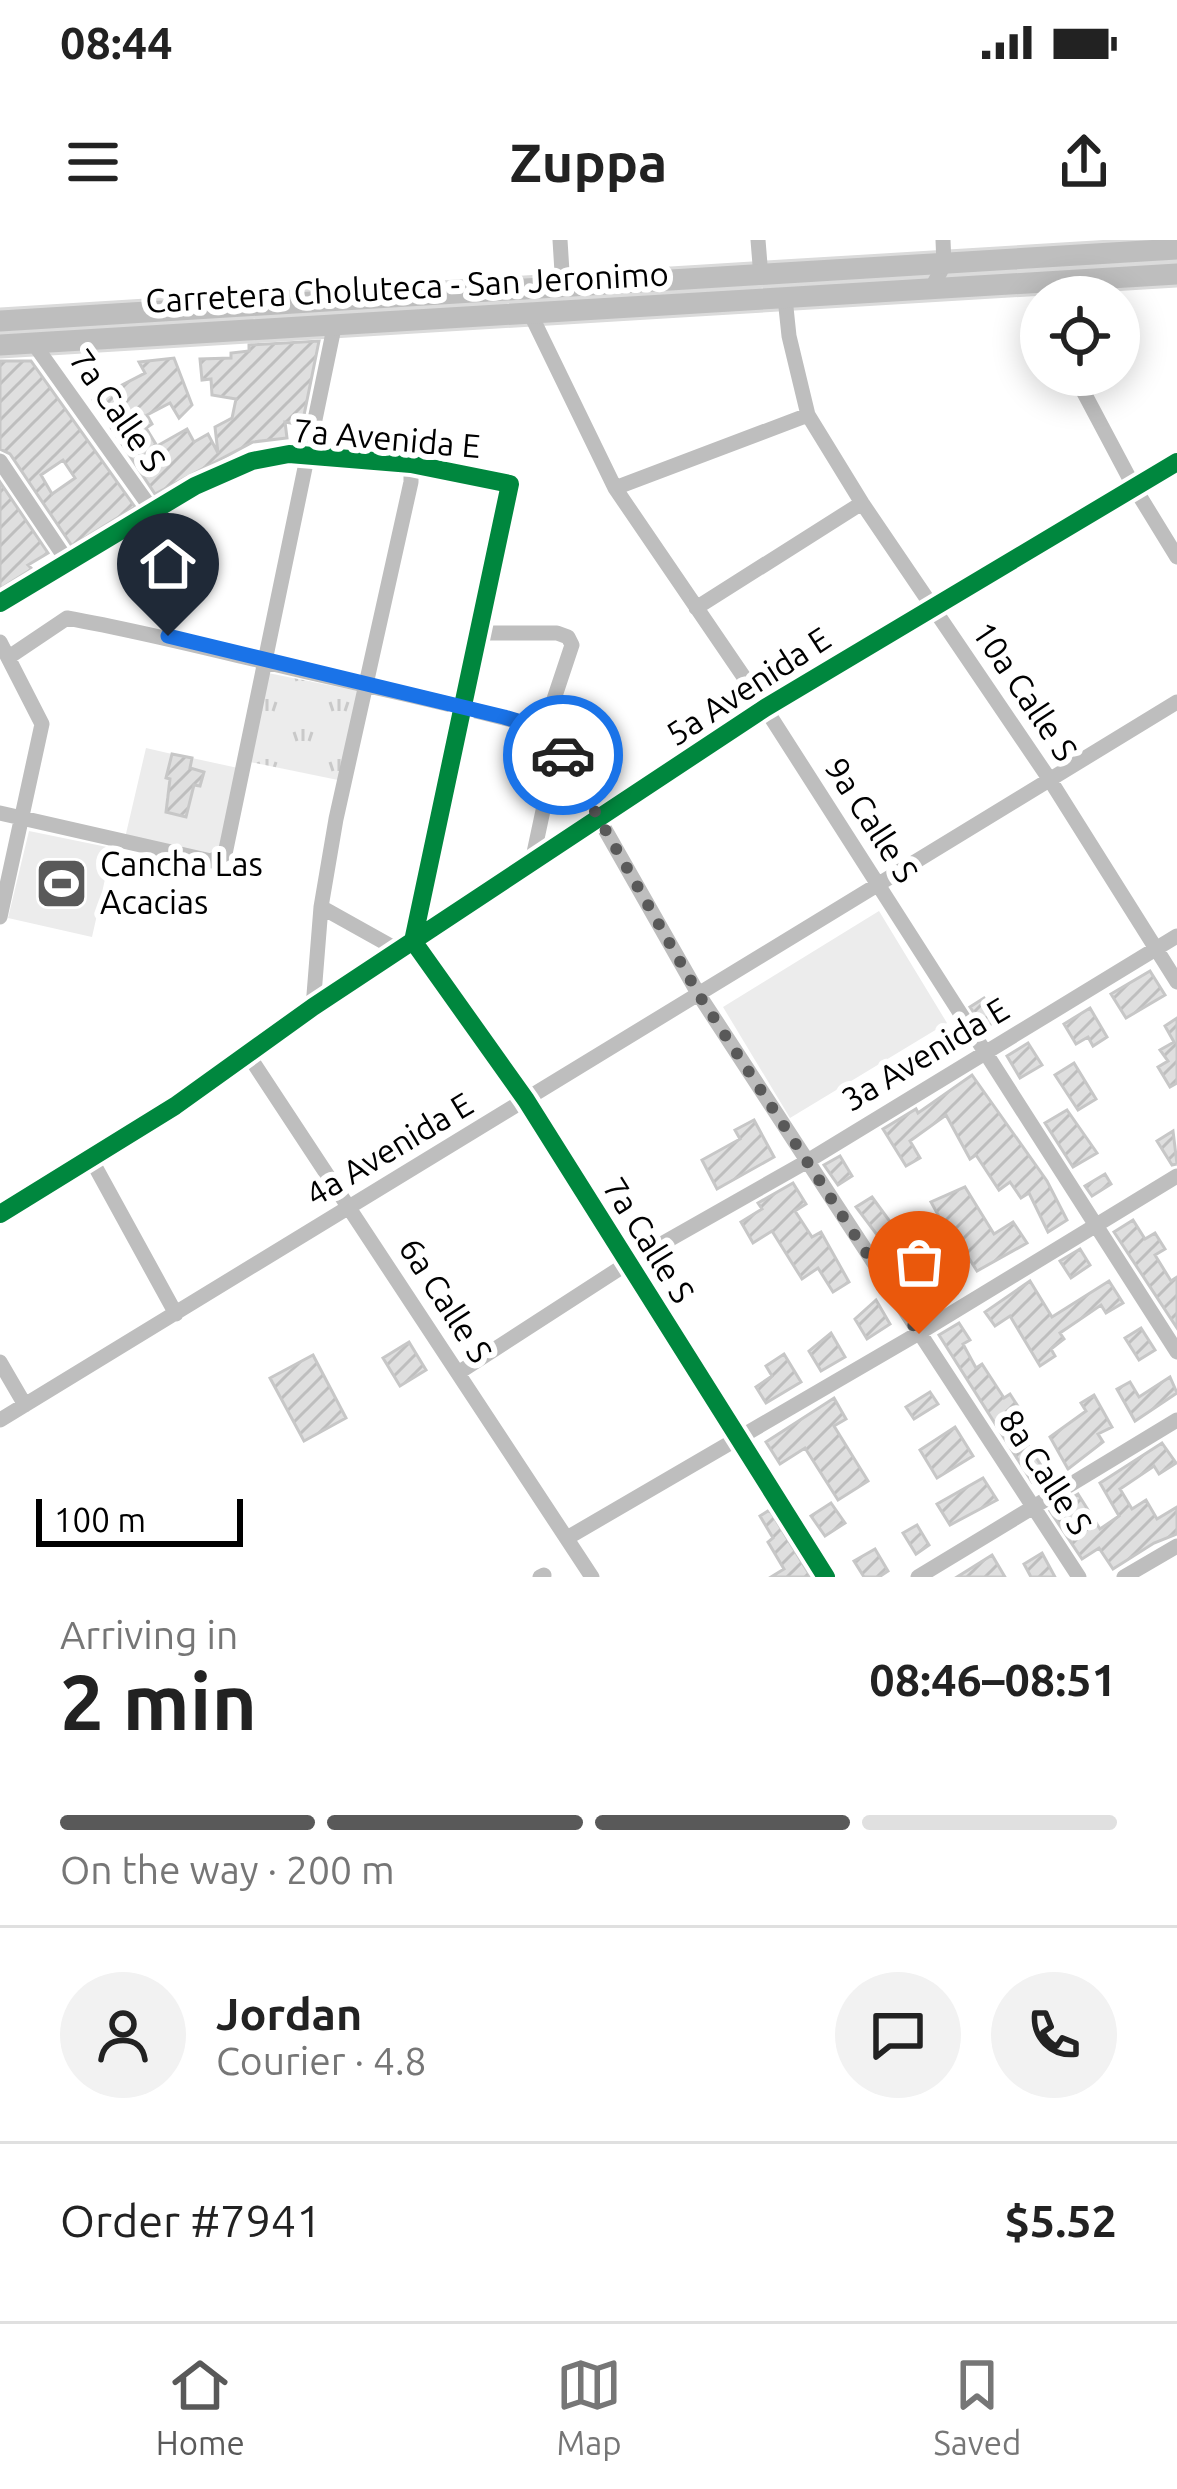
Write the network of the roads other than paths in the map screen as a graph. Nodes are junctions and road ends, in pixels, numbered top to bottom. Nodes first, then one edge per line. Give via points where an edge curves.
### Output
1 (560, 240) edge
2 (758, 240) edge
3 (943, 240) edge
4 (1140, 246) edge
5 (1177, 250) edge
6 (944, 265) junction
7 (1177, 274) edge
8 (760, 277) junction
9 (1140, 279) edge
10 (563, 288) junction
11 (1020, 288) edge
12 (931, 289) junction
13 (785, 298) junction
14 (0, 309) edge
15 (530, 313) junction
16 (0, 321) edge
17 (335, 323) junction
18 (34, 344) junction
19 (0, 345) edge
20 (1086, 396) edge
21 (808, 415) junction
22 (308, 457) junction
23 (0, 461) edge
24 (1177, 462) edge
25 (411, 464) junction
26 (1134, 487) junction
27 (615, 488) junction
28 (862, 503) junction
29 (153, 511) junction
30 (1177, 557) edge
31 (68, 562) junction
32 (0, 603) edge
33 (932, 606) junction
34 (696, 608) junction
35 (480, 633) junction
36 (5, 650) edge
37 (265, 662) junction
38 (365, 684) junction
39 (1177, 702) edge
40 (464, 705) junction
41 (765, 708) junction
42 (544, 729) junction
43 (557, 745) junction
44 (1050, 780) junction
45 (0, 812) edge
46 (22, 818) junction
47 (600, 818) junction
48 (532, 862) junction
49 (877, 882) junction
50 (321, 907) junction
51 (0, 917) edge
52 (1177, 936) edge
53 (405, 946) junction
54 (1155, 949) junction
55 (1177, 982) edge
56 (699, 995) junction
57 (314, 1007) junction
58 (986, 1053) junction
59 (249, 1056) junction
60 (526, 1100) junction
61 (91, 1159) junction
62 (806, 1162) junction
63 (1177, 1176) edge
64 (349, 1208) junction
65 (0, 1214) edge
66 (1095, 1223) junction
67 (628, 1263) junction
68 (176, 1314) junction
69 (919, 1334) junction
70 (1177, 1352) edge
71 (0, 1362) edge
72 (458, 1373) junction
73 (25, 1406) junction
74 (0, 1420) edge
75 (1177, 1420) edge
76 (739, 1438) junction
77 (1033, 1507) junction
78 (567, 1538) junction
79 (1177, 1546) edge
80 (592, 1577) edge
81 (826, 1577) edge
82 (918, 1577) edge
83 (1079, 1577) edge
84 (1124, 1577) edge

1 - 10 street
2 - 8 street
3 - 6 street
4 - 5 highway, Carretera Choluteca - San Jeronimo
4 - 6 highway, Carretera Choluteca - San Jeronimo
6 - 8 highway, Carretera Choluteca - San Jeronimo
6 - 12 street
7 - 9 highway, Carretera Choluteca - San Jeronimo
8 - 10 highway, Carretera Choluteca - San Jeronimo
10 - 16 highway, Carretera Choluteca - San Jeronimo
11 - 12 highway, Carretera Choluteca - San Jeronimo
12 - 13 highway, Carretera Choluteca - San Jeronimo
13 - 15 highway, Carretera Choluteca - San Jeronimo
13 - 21 street, 10a Calle S
14 - 16 street
15 - 17 highway, Carretera Choluteca - San Jeronimo
15 - 27 street, 9a Calle S
17 - 18 highway, Carretera Choluteca - San Jeronimo
17 - 22 street
18 - 19 highway, Carretera Choluteca - San Jeronimo
18 - 29 street, 7a Calle S
20 - 26 street
21 - 27 street
21 - 28 street, 10a Calle S
22 - 25 street, 7a Avenida E
22 - 29 street, 7a Avenida E via 252,461
22 - 37 street
23 - 31 street
24 - 26 street, 5a Avenida E
25 - 35 street, 7a Avenida E via 507,480
25 - 38 street
26 - 30 street
26 - 33 street, 5a Avenida E
27 - 34 street, 9a Calle S
28 - 33 street, 10a Calle S
28 - 34 street
29 - 31 street, 7a Avenida E
31 - 32 street, 7a Avenida E
33 - 41 street, 5a Avenida E
33 - 44 street, 10a Calle S
34 - 41 street, 9a Calle S
35 - 40 street
35 - 42 street via 568,637
36 - 37 street via 67,618
36 - 46 street via 42,724
37 - 38 street
37 - 46 street via 221,859
38 - 40 street
38 - 50 street
39 - 44 street, 4a Avenida E
40 - 42 street
40 - 53 street
41 - 47 street, 5a Avenida E
41 - 49 street, 9a Calle S
42 - 43 street, 8a Calle S
43 - 47 street, 8a Calle S
43 - 48 street
44 - 49 street, 4a Avenida E
44 - 54 street, 10a Calle S
45 - 46 street
46 - 51 street
47 - 48 street, 5a Avenida E
47 - 56 street, 8a Calle S
48 - 53 street, 5a Avenida E
49 - 56 street, 4a Avenida E
49 - 58 street, 9a Calle S
50 - 53 street
50 - 57 street
52 - 54 street, 3a Avenida E
53 - 57 street, 5a Avenida E
53 - 60 street, 7a Calle S
54 - 55 street, 10a Calle S
54 - 58 street, 3a Avenida E
56 - 60 street, 4a Avenida E
56 - 62 street, 8a Calle S
57 - 59 street, 5a Avenida E
58 - 62 street, 3a Avenida E
58 - 66 street, 9a Calle S
59 - 61 street, 5a Avenida E
59 - 64 street, 6a Calle S
60 - 64 street, 4a Avenida E
60 - 67 street, 7a Calle S
61 - 65 street, 5a Avenida E
61 - 68 street
62 - 67 street, 3a Avenida E
62 - 69 street, 8a Calle S
63 - 66 street
64 - 68 street, 4a Avenida E
64 - 72 street, 6a Calle S
66 - 69 street
66 - 70 street, 9a Calle S
67 - 72 street, 3a Avenida E
67 - 76 street, 7a Calle S
68 - 73 street, 4a Avenida E
69 - 76 street
69 - 77 street, 8a Calle S
71 - 73 street
72 - 78 street, 6a Calle S
73 - 74 street, 4a Avenida E
75 - 77 street
76 - 78 street
76 - 81 street, 7a Calle S
77 - 82 street
77 - 83 street, 8a Calle S
78 - 80 street, 6a Calle S
79 - 84 street

